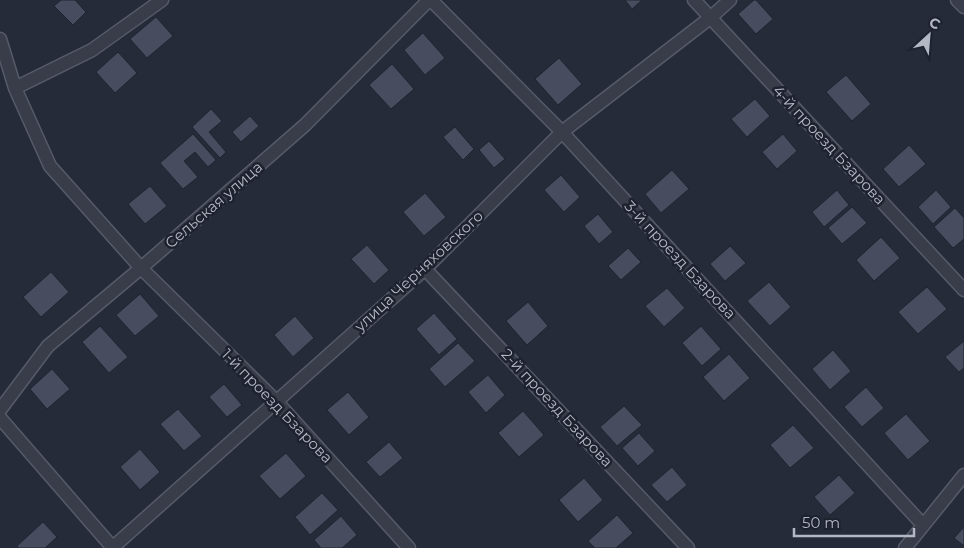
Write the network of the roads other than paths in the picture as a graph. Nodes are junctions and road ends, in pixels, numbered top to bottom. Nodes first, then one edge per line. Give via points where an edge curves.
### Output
1 (162, 0) edge
2 (430, 0) edge
3 (694, 0) edge
4 (730, 0) edge
5 (957, 0) edge
6 (964, 7) edge
7 (710, 18) junction
8 (0, 40) edge
9 (15, 88) junction
10 (562, 132) junction
11 (141, 268) junction
12 (425, 269) junction
13 (964, 290) edge
14 (276, 401) junction
15 (0, 410) edge
16 (0, 418) edge
17 (964, 475) edge
18 (923, 525) junction
19 (113, 548) edge
20 (410, 548) edge
21 (688, 548) edge
22 (905, 548) edge

1 - 9 street via 92,50
2 - 10 street, 3-й проезд Бзарова
2 - 11 street, Сельская улица via 305,125
3 - 7 street, 4-й проезд Бзарова
4 - 7 street, улица Черняховского
5 - 6 street
7 - 10 street, улица Черняховского
7 - 13 street, 4-й проезд Бзарова
8 - 9 street, 1-й проезд Бзарова
9 - 11 street, 1-й проезд Бзарова via 50,166
10 - 12 street, улица Черняховского
10 - 18 street, 3-й проезд Бзарова
11 - 14 street, 1-й проезд Бзарова
11 - 15 street, Сельская улица via 48,346
12 - 14 street, улица Черняховского
12 - 21 street, 2-й проезд Бзарова
14 - 19 street, улица Черняховского
14 - 20 street, 1-й проезд Бзарова
16 - 19 street
17 - 18 street
18 - 22 street

